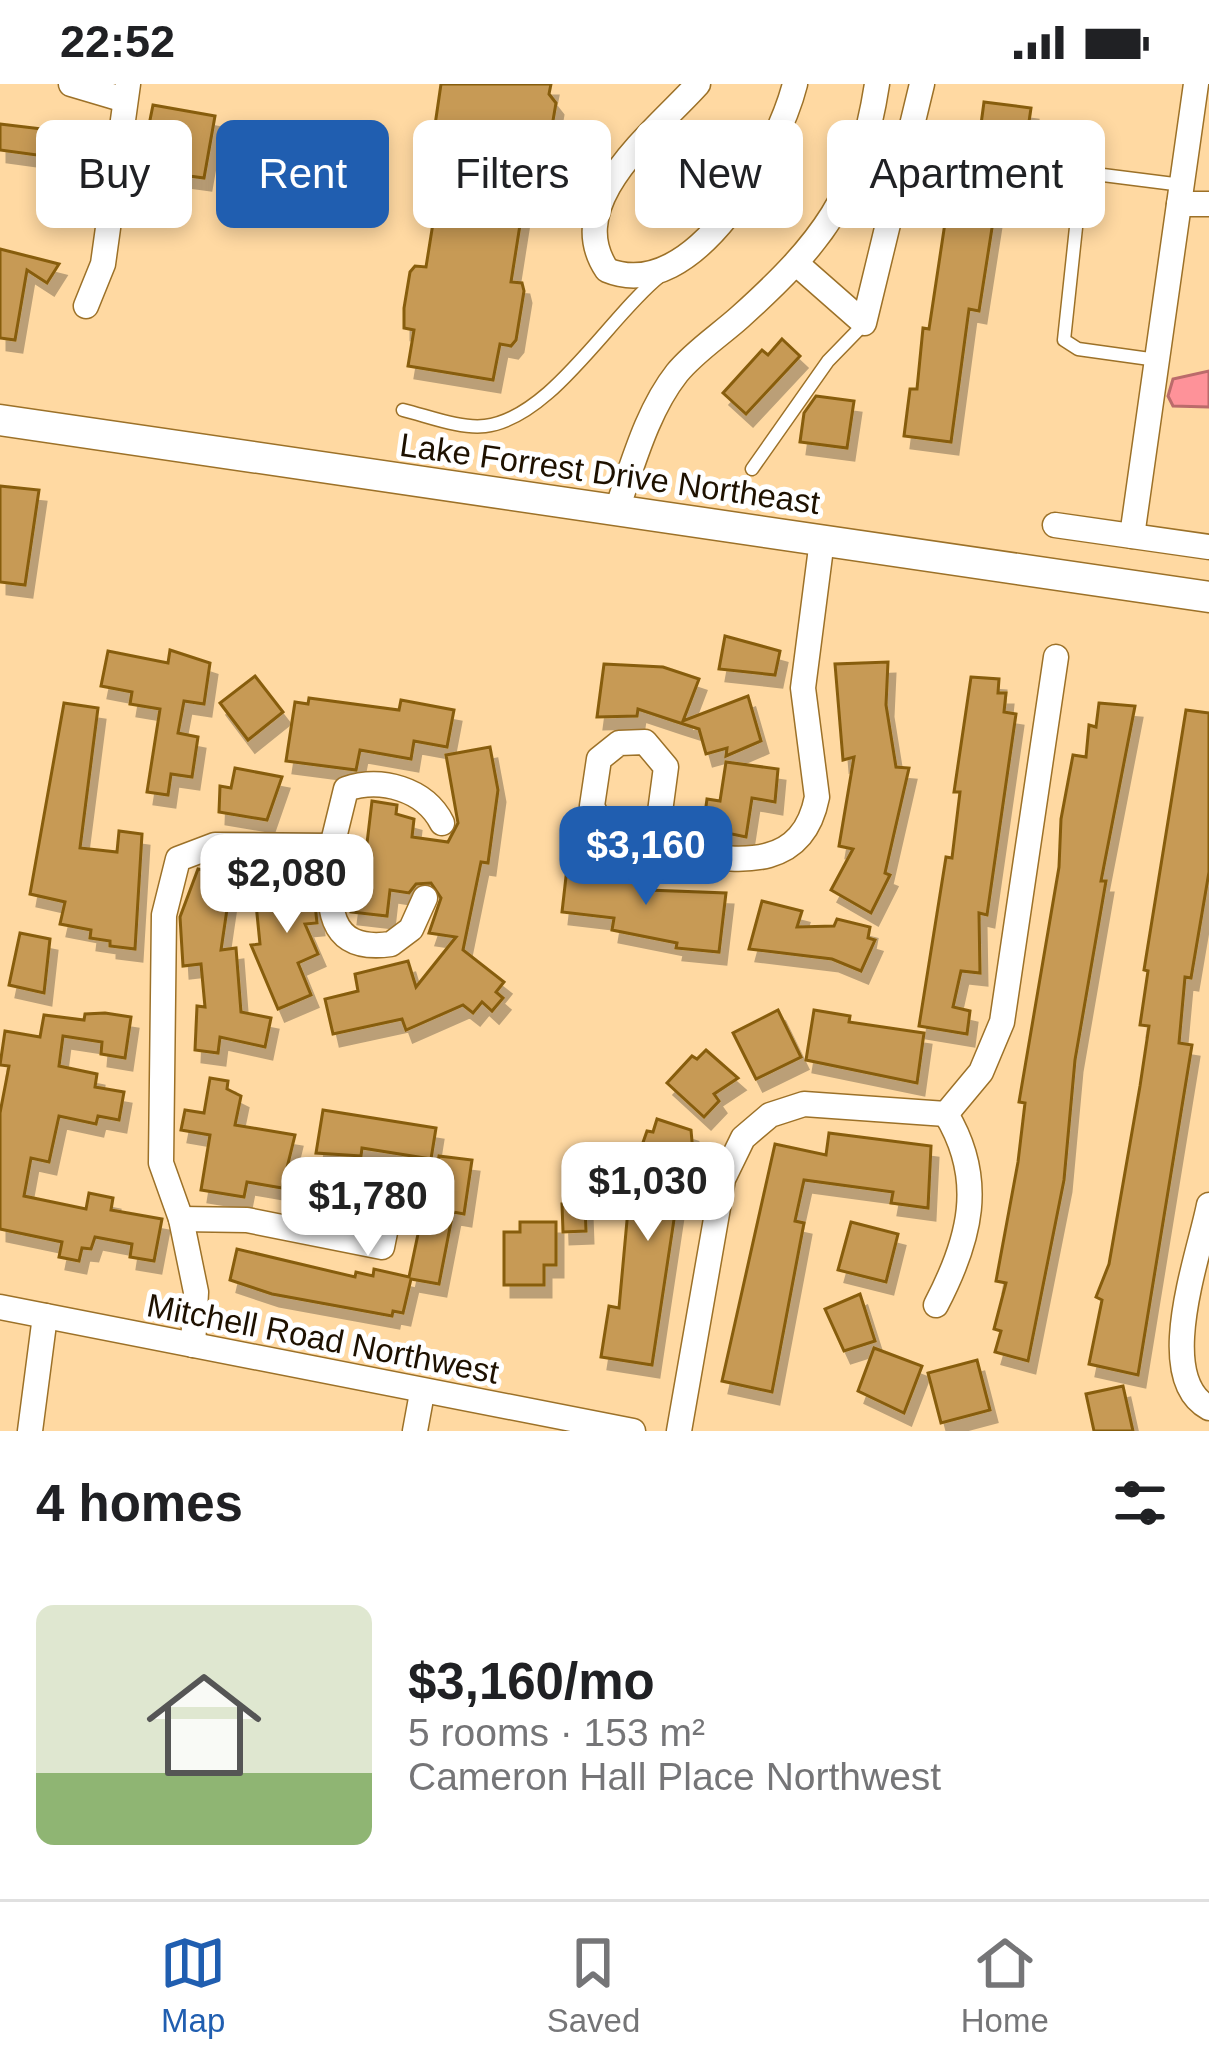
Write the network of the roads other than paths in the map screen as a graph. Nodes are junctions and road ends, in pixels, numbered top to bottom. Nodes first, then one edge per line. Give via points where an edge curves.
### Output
1 (71, 84) edge
2 (698, 84) edge
3 (795, 84) edge
4 (877, 84) edge
5 (922, 84) edge
6 (1196, 84) edge
7 (127, 92) edge
8 (1201, 111) edge
9 (1180, 194) junction
10 (1209, 204) edge
11 (678, 261) junction
12 (798, 265) junction
13 (86, 306) dead end
14 (864, 323) junction
15 (1157, 360) junction
16 (404, 410) dead end
17 (0, 420) edge
18 (752, 469) dead end
19 (617, 509) junction
20 (1055, 525) dead end
21 (1132, 536) junction
22 (822, 540) junction
23 (1209, 548) edge
24 (1209, 596) edge
25 (1056, 657) dead end
26 (442, 823) dead end
27 (332, 846) junction
28 (655, 849) dead end
29 (425, 898) dead end
30 (946, 1114) junction
31 (1209, 1205) edge
32 (182, 1219) junction
33 (305, 1229) dead end
34 (936, 1305) dead end
35 (0, 1307) edge
36 (45, 1316) junction
37 (193, 1345) junction
38 (422, 1393) junction
39 (1209, 1408) edge
40 (29, 1431) edge
41 (415, 1431) edge
42 (633, 1431) edge
43 (679, 1431) edge

1 - 7 street
2 - 11 street via 605,191 592,237 607,270 622,276
3 - 11 street via 764,164 708,238
4 - 12 street via 844,200
5 - 14 street
6 - 8 street
7 - 13 street via 103,264
8 - 9 street
9 - 10 street
9 - 15 street
9 - 15 lane via 1095,174 1083,182 1077,213 1064,340
11 - 16 lane via 631,299 567,374 508,418 484,426
12 - 14 street
12 - 19 street via 677,374
14 - 18 lane
15 - 21 street
17 - 19 street, Lake Forrest Drive Northeast
19 - 22 street, Lake Forrest Drive Northeast
20 - 21 street
21 - 23 street
22 - 24 street, Lake Forrest Drive Northeast
22 - 28 street via 803,688 813,815 777,854 746,862
25 - 30 street via 1002,1022 981,1072
26 - 27 street via 429,802 406,791 359,784 340,800
27 - 29 street via 332,917 356,941 391,944 411,929
27 - 32 street via 215,845 178,859 164,915 160,1163
30 - 34 street via 967,1155 972,1202
30 - 43 street via 804,1104 770,1115 742,1138 723,1179
31 - 39 street via 1179,1356 1187,1390
32 - 33 street
32 - 37 street via 196,1292
35 - 36 street, Mitchell Road Northwest
36 - 37 street, Mitchell Road Northwest
36 - 40 street
37 - 38 street, Mitchell Road Northwest
38 - 41 street
38 - 42 street, Mitchell Road Northwest

